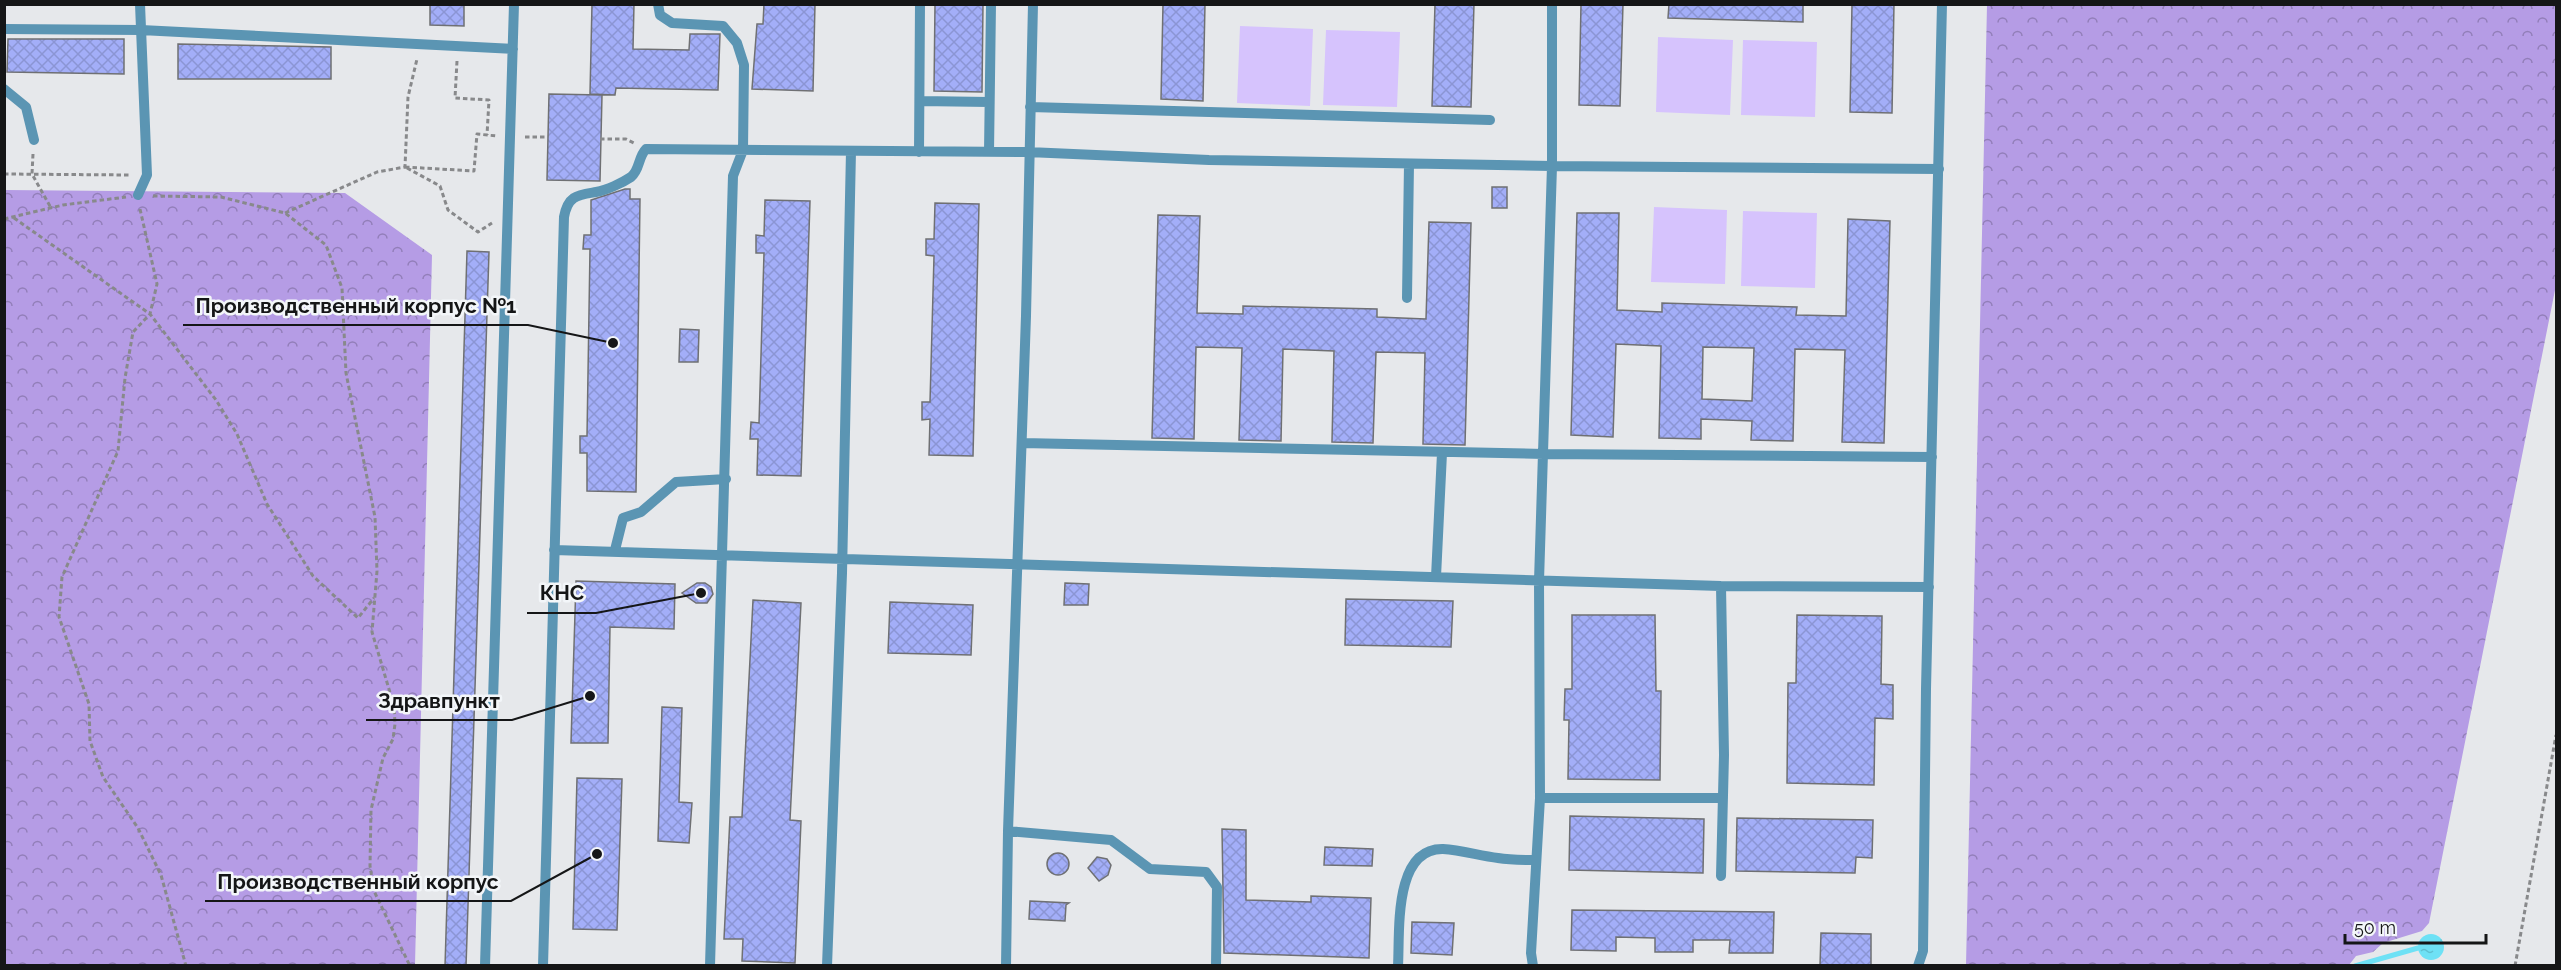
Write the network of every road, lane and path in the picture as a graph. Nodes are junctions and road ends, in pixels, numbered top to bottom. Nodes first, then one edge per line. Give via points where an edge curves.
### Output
1 (140, 4) edge
2 (514, 4) edge
3 (658, 4) edge
4 (920, 4) edge
5 (991, 4) edge
6 (1032, 4) edge
7 (1552, 4) edge
8 (1942, 4) edge
9 (4, 29) edge
10 (141, 30) junction
11 (420, 46) junction
12 (457, 48) junction
13 (513, 49) junction
14 (4, 89) edge
15 (920, 101) junction
16 (989, 102) junction
17 (1030, 107) junction
18 (1490, 120) dead end
19 (486, 135) junction
20 (509, 137) junction
21 (548, 137) dead end
22 (600, 139) dead end
23 (34, 140) joint
24 (646, 149) junction
25 (743, 150) junction
26 (851, 151) junction
27 (919, 152) junction
28 (989, 152) junction
29 (1029, 152) junction
30 (1409, 164) junction
31 (1552, 166) junction
32 (405, 167) junction
33 (1939, 168) junction
34 (4, 174) edge
35 (32, 174) junction
36 (147, 175) junction
37 (138, 195) junction
38 (51, 208) junction
39 (285, 213) junction
40 (508, 214) junction
41 (12, 217) junction
42 (4, 219) edge
43 (1407, 298) dead end
44 (150, 314) junction
45 (1022, 443) junction
46 (1442, 453) junction
47 (1544, 454) junction
48 (1932, 457) junction
49 (726, 479) junction
50 (554, 550) junction
51 (615, 550) junction
52 (722, 554) junction
53 (842, 557) junction
54 (1018, 564) junction
55 (1436, 577) junction
56 (1539, 581) junction
57 (1721, 586) junction
58 (1929, 588) junction
59 (375, 597) junction
60 (2556, 735) edge
61 (1540, 798) junction
62 (1723, 798) junction
63 (1008, 831) junction
64 (1535, 860) junction
65 (1721, 876) dead end
66 (186, 966) edge
67 (410, 966) edge
68 (485, 966) edge
69 (543, 966) edge
70 (710, 966) edge
71 (827, 966) edge
72 (1006, 966) edge
73 (1216, 966) edge
74 (1398, 966) edge
75 (1533, 966) edge
76 (1918, 966) edge
77 (2515, 966) edge

1 - 10 lane
2 - 13 lane
3 - 25 lane via 660,15 672,23 723,27 737,43 744,65
4 - 15 lane
5 - 16 lane
6 - 17 lane
7 - 31 lane
8 - 33 lane
9 - 10 lane
10 - 11 lane
10 - 36 lane
11 - 12 lane
11 - 32 path via 408,97
12 - 13 lane
12 - 19 path via 455,98 489,100
13 - 20 lane
14 - 23 lane via 26,107
15 - 16 lane
15 - 27 lane
16 - 28 lane
17 - 18 lane
17 - 29 lane
19 - 20 path
19 - 32 path via 477,134 474,171
20 - 21 path
20 - 40 lane
22 - 24 path via 626,139
23 - 35 path
24 - 25 lane
24 - 50 lane via 632,176 576,195 566,206
25 - 26 lane
25 - 49 lane via 733,176
26 - 27 lane
26 - 53 lane
27 - 28 lane
28 - 29 lane
29 - 30 lane
29 - 45 lane
30 - 31 lane
30 - 43 lane
31 - 33 lane
31 - 47 lane
32 - 39 path via 377,172
32 - 40 path via 440,186 448,210 478,232
33 - 48 lane
34 - 35 path
35 - 36 path
35 - 38 path
36 - 37 lane
37 - 38 path
37 - 39 path via 221,197
37 - 44 path via 157,284
38 - 41 path
39 - 59 path via 326,245 342,288 346,373 375,517
40 - 68 lane
41 - 42 path
41 - 44 path
44 - 59 path via 216,400 237,434 267,504 313,576 358,618
44 - 66 path via 134,332 118,451 62,577 59,617 89,704 90,741 103,777 138,828 161,875
45 - 46 lane
45 - 54 lane
46 - 47 lane
46 - 55 lane
47 - 48 lane
47 - 56 lane
48 - 58 lane
49 - 51 lane via 676,482 640,512 623,518
49 - 52 lane
50 - 51 lane
50 - 69 lane
51 - 52 lane
52 - 53 lane
52 - 70 lane
53 - 54 lane
53 - 71 lane
54 - 55 lane
54 - 63 lane
55 - 56 lane
56 - 57 lane
56 - 61 lane
57 - 58 lane
57 - 62 lane
58 - 76 lane via 1923,951
59 - 67 path via 372,632 394,706 395,724 371,810 370,866 374,891
60 - 77 path
61 - 62 lane
61 - 64 lane
62 - 65 lane
63 - 72 lane
63 - 73 lane via 1111,840 1150,868 1206,872 1216,887
64 - 74 lane via 1441,849 1421,856 1409,871 1403,893
64 - 75 lane

